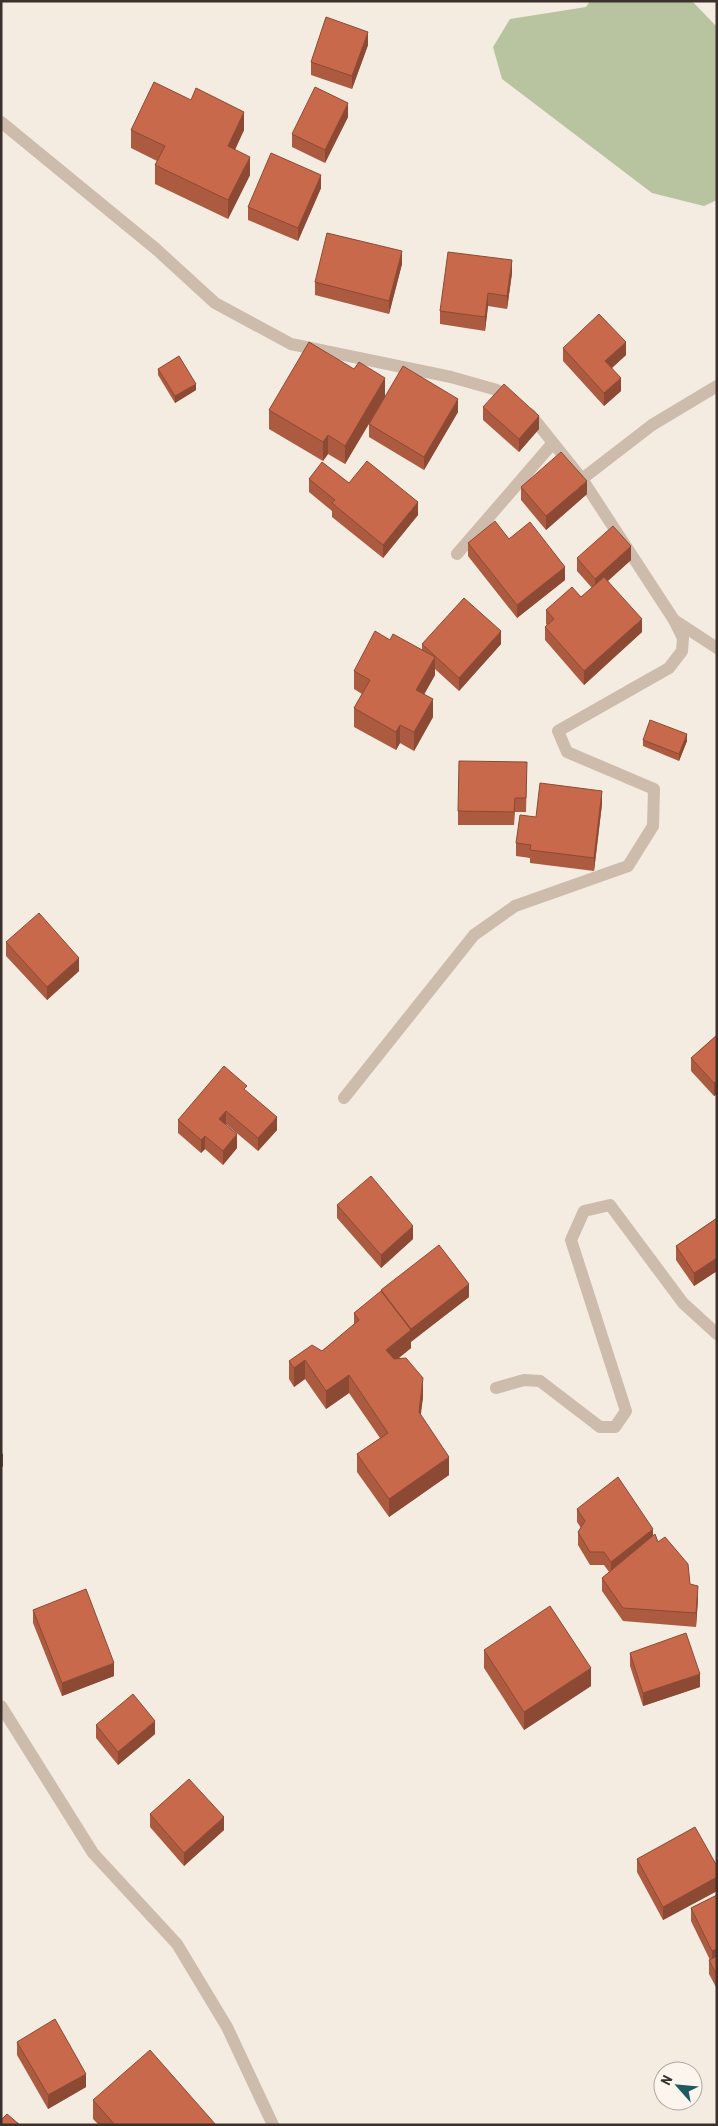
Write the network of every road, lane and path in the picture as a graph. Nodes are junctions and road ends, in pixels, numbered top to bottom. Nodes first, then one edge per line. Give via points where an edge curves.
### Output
1 (1, 122) edge
2 (717, 386) edge
3 (552, 444) junction
4 (582, 479) junction
5 (457, 554) dead end
6 (674, 620) junction
7 (717, 648) edge
8 (344, 1098) dead end
9 (717, 1334) edge
10 (496, 1388) dead end
11 (1, 1706) edge
12 (273, 2125) edge

1 - 3 street via 156,249 215,303 290,344 451,377 497,390 524,407
2 - 4 street via 652,425
3 - 4 street
3 - 5 street
4 - 6 street
6 - 7 street
6 - 8 street via 682,638 682,651 669,668 558,731 567,752 654,789 653,826 628,866 515,906 474,935
9 - 10 street via 683,1303 610,1205 584,1211 571,1240 626,1411 615,1427 600,1426 540,1381 524,1380
11 - 12 street via 93,1853 177,1944 227,2026

